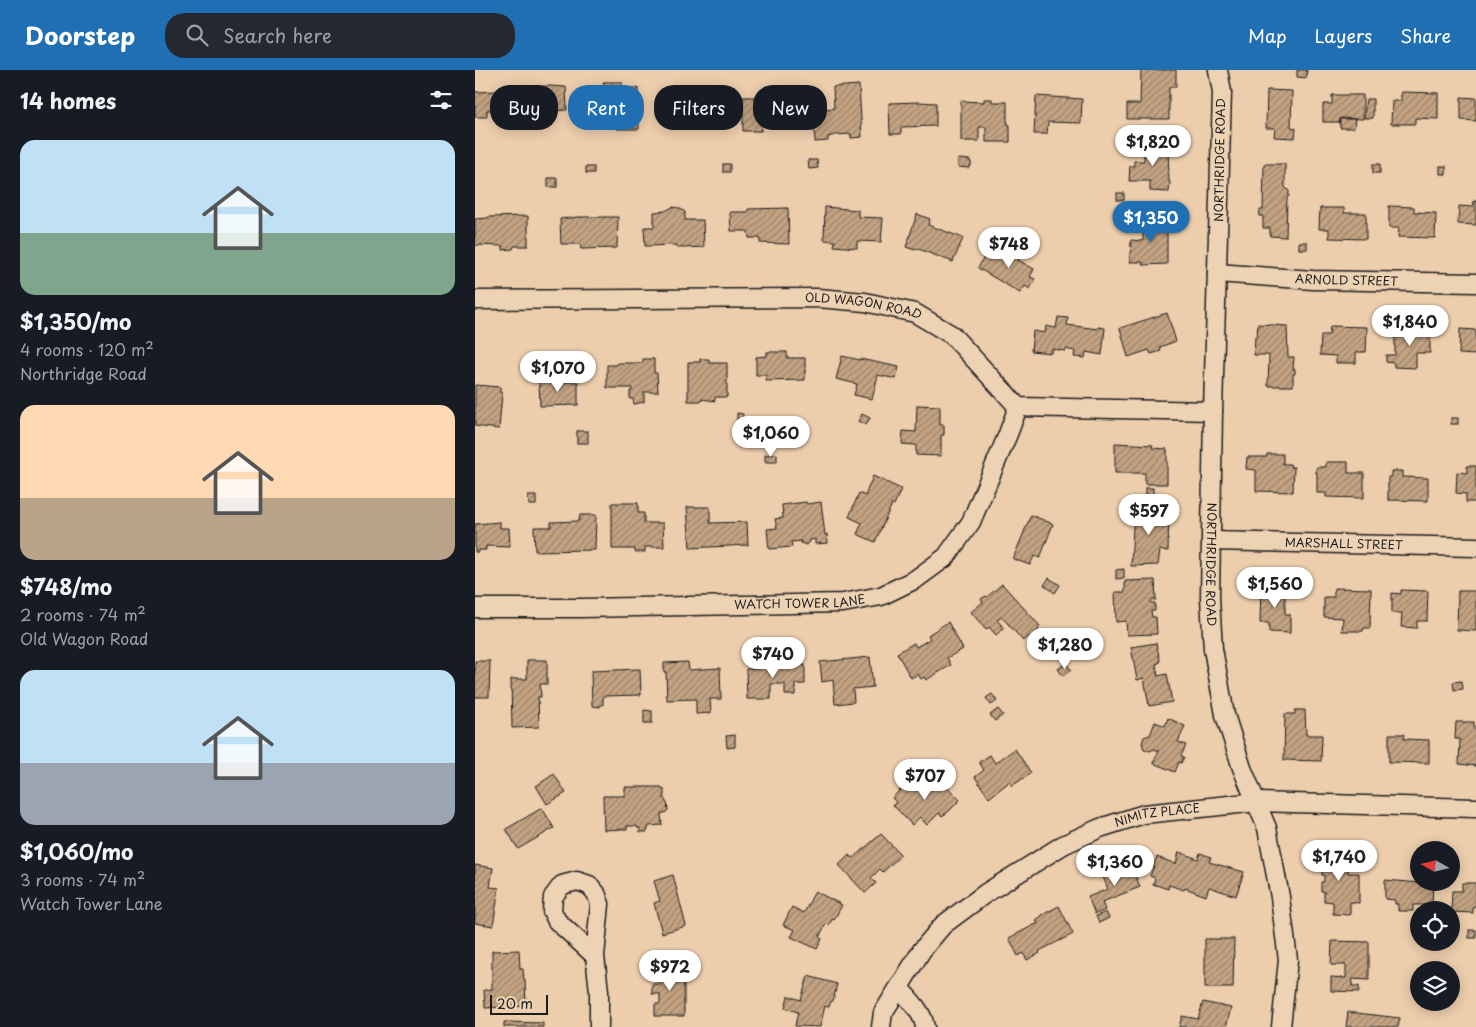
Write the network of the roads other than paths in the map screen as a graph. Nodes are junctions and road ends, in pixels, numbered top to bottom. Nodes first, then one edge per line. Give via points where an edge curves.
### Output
1 (1218, 70) edge
2 (1228, 70) edge
3 (1222, 92) junction
4 (1217, 273) junction
5 (1476, 283) edge
6 (475, 300) edge
7 (1018, 406) junction
8 (1213, 411) junction
9 (1212, 541) junction
10 (1476, 547) edge
11 (475, 608) edge
12 (1257, 802) junction
13 (1476, 808) edge
14 (595, 956) dead end
15 (899, 988) junction
16 (599, 1027) edge
17 (881, 1027) edge
18 (925, 1027) edge
19 (1281, 1027) edge

1 - 3 street, NORTHRIDGE ROAD
2 - 3 street, NORTHRIDGE ROAD
3 - 4 street, NORTHRIDGE ROAD
4 - 5 street, ARNOLD STREET via 1313,280
4 - 8 street, NORTHRIDGE ROAD
6 - 7 street, OLD WAGON ROAD via 818,298 865,302 915,313 952,335
7 - 8 street
7 - 11 street, WATCH TOWER LANE via 971,522 951,550 916,579 881,596 843,603
8 - 9 street, NORTHRIDGE ROAD
9 - 10 street, MARSHALL STREET
9 - 12 street, NORTHRIDGE ROAD via 1210,598 1213,649 1225,715
12 - 13 street, NIMITZ PLACE
12 - 15 street, NIMITZ PLACE via 1144,814 1100,828 1063,845 986,893 943,925 922,950
12 - 19 street, NORTHRIDGE ROAD via 1267,828 1288,960
14 - 16 street
15 - 17 street, NIMITZ PLACE via 883,1013
15 - 18 street via 911,1001

